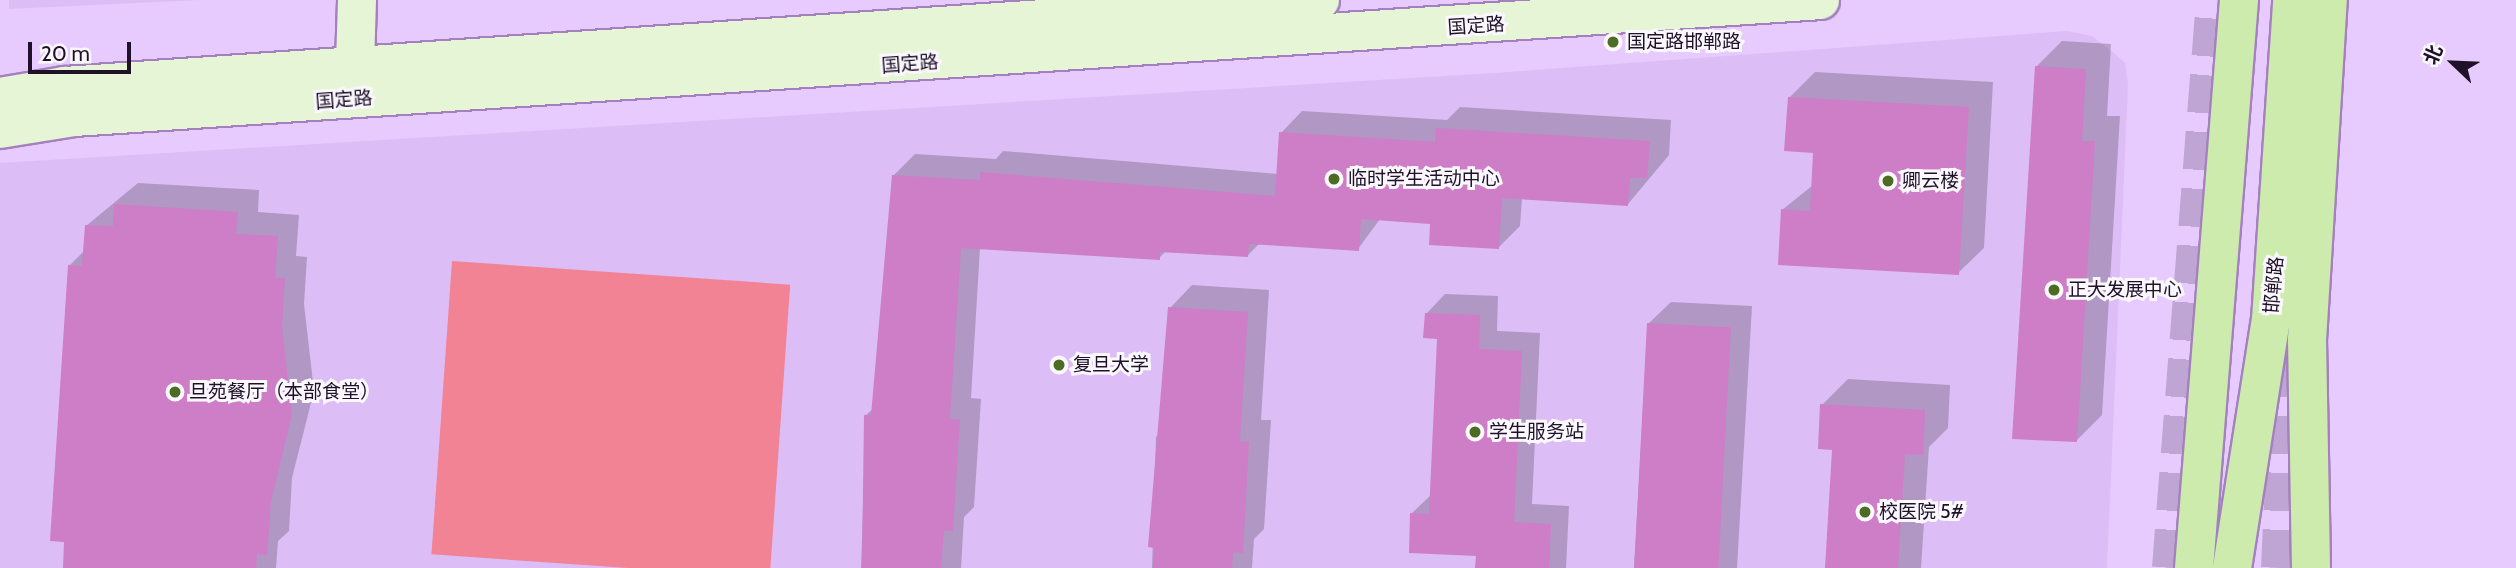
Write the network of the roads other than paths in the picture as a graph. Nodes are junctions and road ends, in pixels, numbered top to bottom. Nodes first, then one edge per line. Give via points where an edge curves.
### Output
1 (357, 0) edge
2 (1320, 0) edge
3 (1820, 0) edge
4 (2239, 0) edge
5 (2292, 0) edge
6 (2328, 0) edge
7 (354, 85) junction
8 (0, 97) edge
9 (0, 129) edge
10 (2194, 568) edge
11 (2232, 568) edge
12 (2311, 568) edge

1 - 7 street
2 - 7 street, 国定路
3 - 7 street, 国定路
4 - 10 main road
5 - 11 main road, 邯郸路 via 2271,320
6 - 12 main road, 邯郸路 via 2307,327
7 - 8 street, 国定路 via 65,86
7 - 9 street, 国定路

